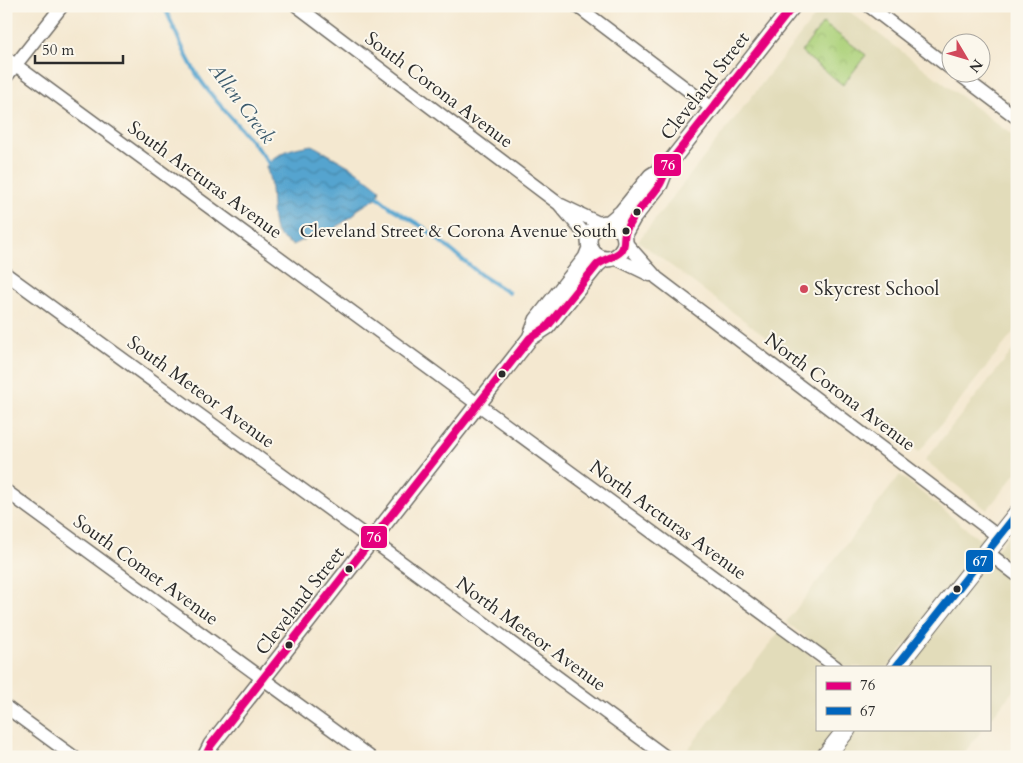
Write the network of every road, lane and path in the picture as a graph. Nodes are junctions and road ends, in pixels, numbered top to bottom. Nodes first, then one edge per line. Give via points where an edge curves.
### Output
1 (62, 6) edge
2 (297, 6) edge
3 (577, 6) edge
4 (793, 6) edge
5 (869, 6) edge
6 (940, 60) edge
7 (11, 62) edge
8 (6, 76) edge
9 (969, 82) edge
10 (713, 109) junction
11 (1017, 118) edge
12 (667, 166) junction
13 (559, 204) junction
14 (605, 223) junction
15 (624, 238) junction
16 (590, 243) junction
17 (609, 258) junction
18 (6, 274) edge
19 (657, 278) junction
20 (530, 338) junction
21 (479, 403) junction
22 (6, 491) edge
23 (1017, 514) edge
24 (999, 536) junction
25 (373, 541) junction
26 (987, 552) junction
27 (1017, 576) edge
28 (835, 666) edge
29 (897, 666) edge
30 (264, 679) junction
31 (6, 707) edge
32 (846, 730) edge
33 (208, 751) edge
34 (74, 757) edge
35 (197, 757) edge
36 (370, 757) edge
37 (666, 757) edge
38 (825, 757) edge

1 - 7 street
2 - 13 street, South Corona Avenue
3 - 10 street
4 - 10 street, Cleveland Street
5 - 6 street
7 - 8 street
7 - 21 street, South Arcturas Avenue
9 - 11 street
10 - 12 street, Cleveland Street
12 - 14 street, Cleveland Street via 651,176 622,212
12 - 15 street, Cleveland Street via 660,184 633,218
13 - 14 street, South Corona Avenue
13 - 16 street, South Corona Avenue
14 - 15 street via 618,227
14 - 16 street via 593,230
15 - 17 street via 621,251
15 - 19 street, North Corona Avenue
16 - 17 street via 594,253
16 - 20 street, Cleveland Street via 586,258 537,320
17 - 19 street, North Corona Avenue
17 - 20 street, Cleveland Street via 597,264 547,327
18 - 25 street, South Meteor Avenue
19 - 24 street, North Corona Avenue
20 - 21 street, Cleveland Street
21 - 25 street, Cleveland Street
21 - 28 street, North Arcturas Avenue
22 - 30 street, South Comet Avenue
23 - 24 main road
24 - 26 main road
25 - 30 street, Cleveland Street
25 - 37 street, North Meteor Avenue
26 - 27 street
26 - 29 main road
30 - 33 street, Cleveland Street
30 - 36 street, South Comet Avenue
31 - 34 street
32 - 38 main road
33 - 35 street, Cleveland Street

